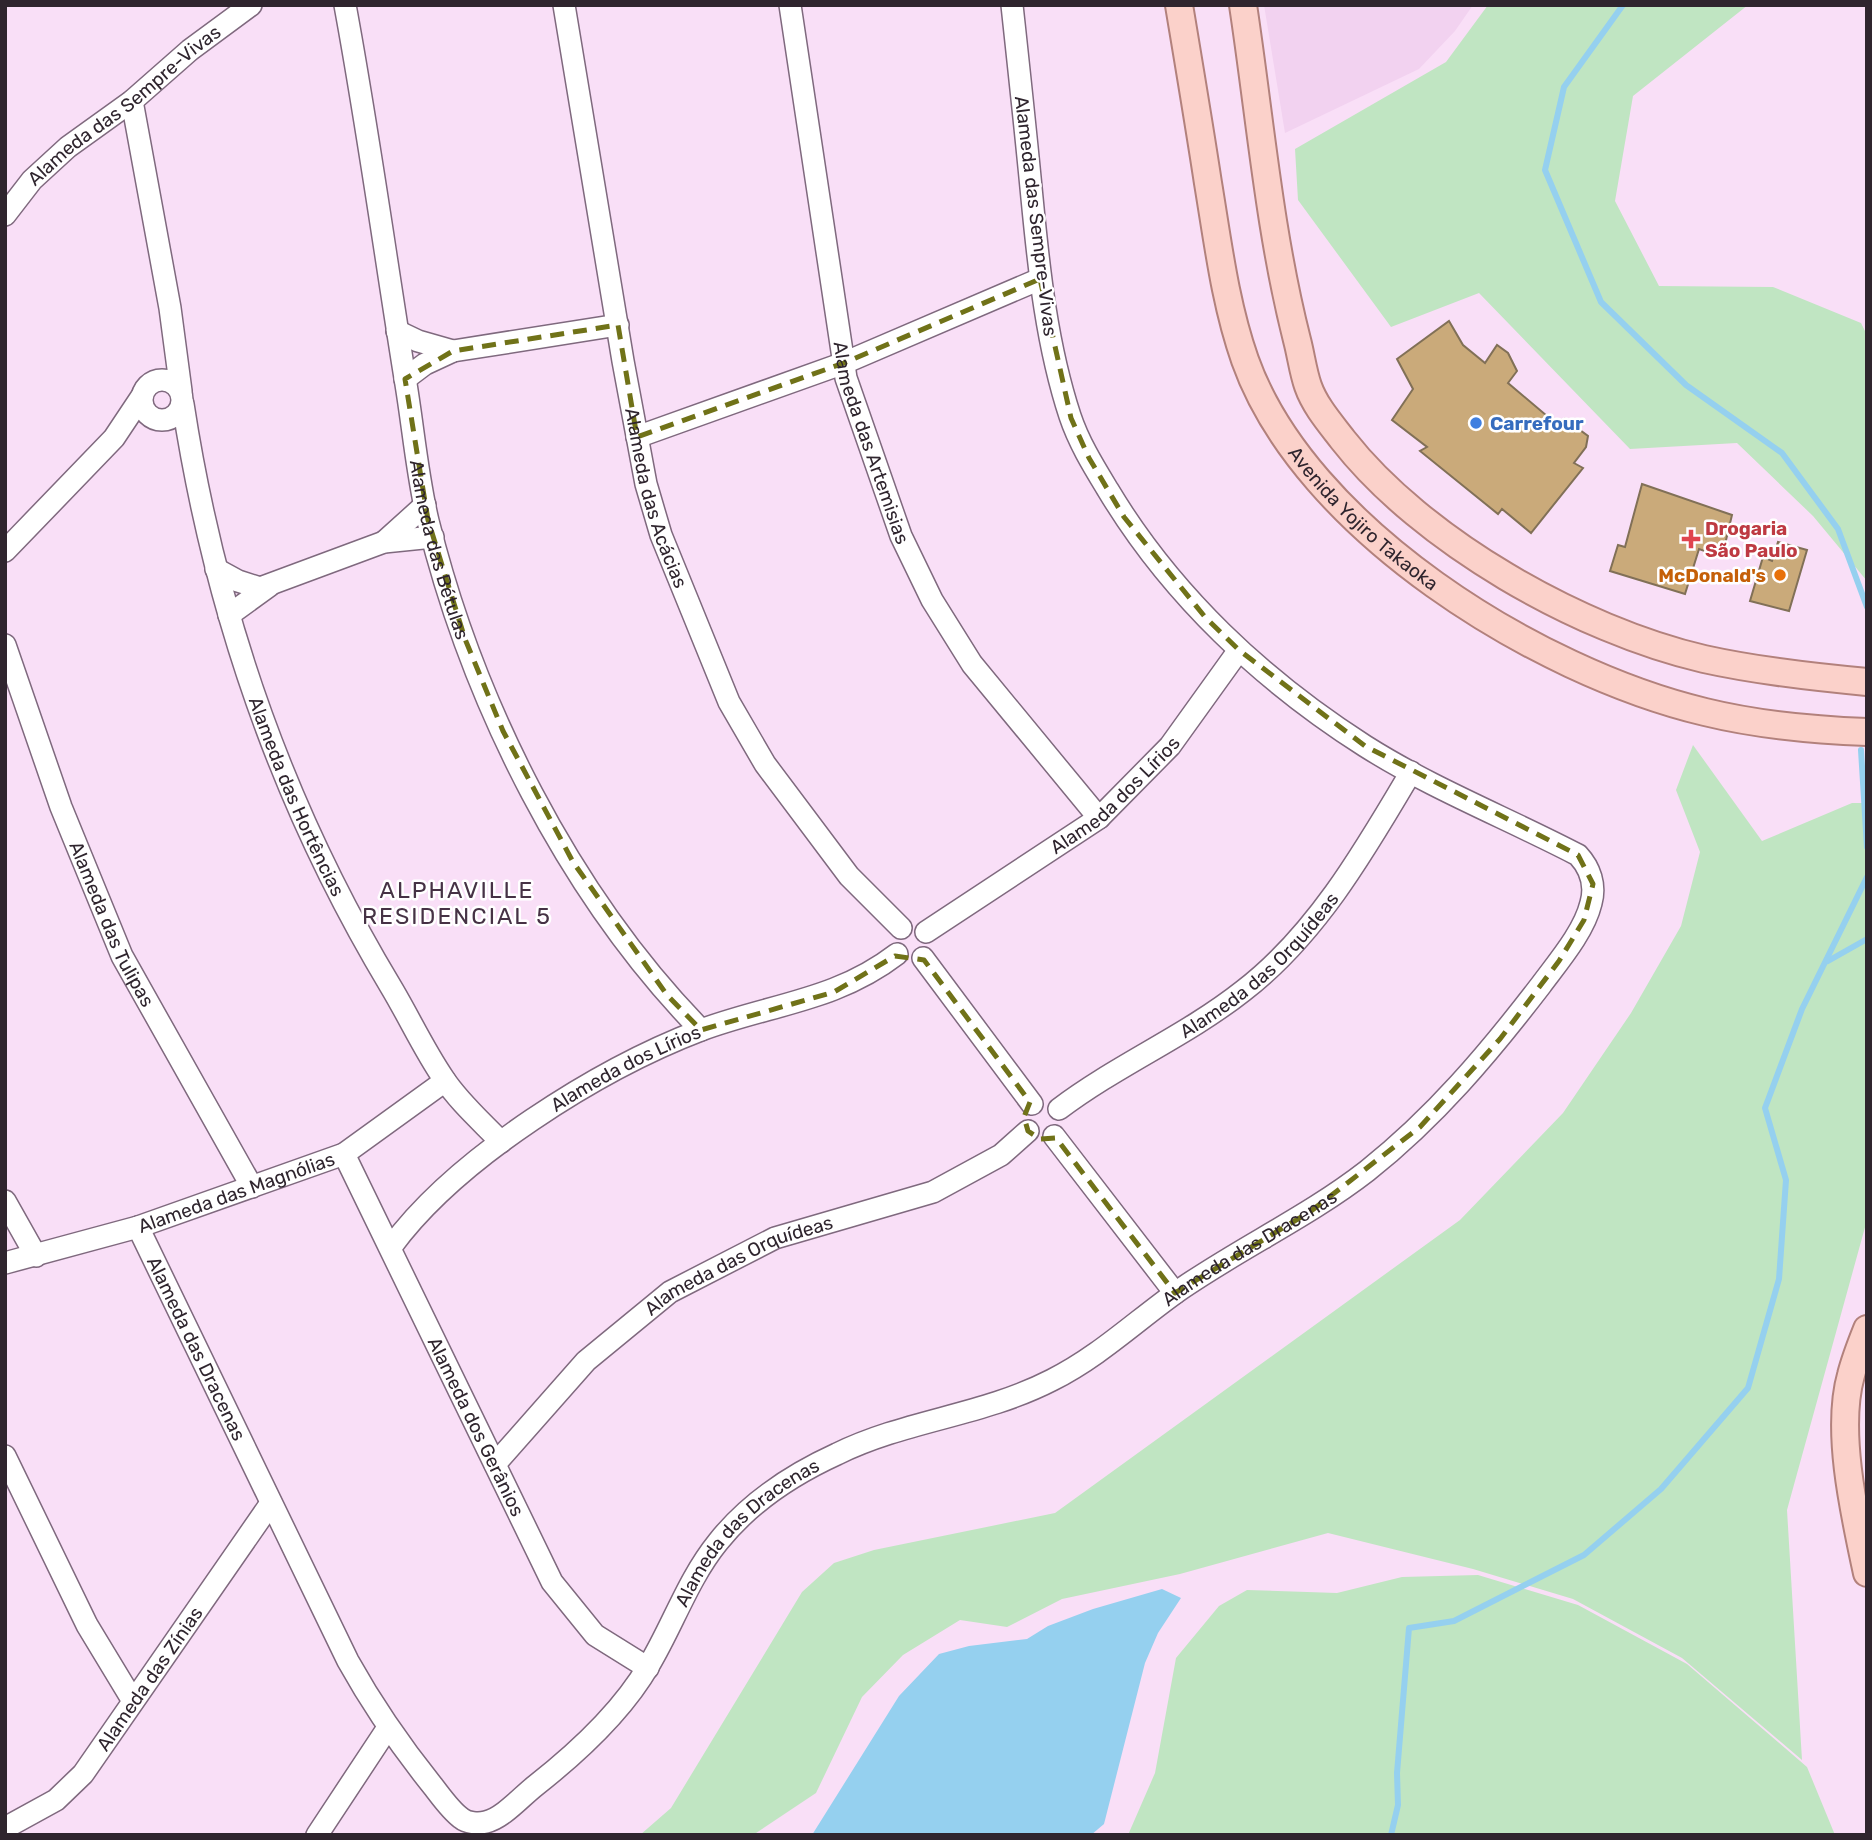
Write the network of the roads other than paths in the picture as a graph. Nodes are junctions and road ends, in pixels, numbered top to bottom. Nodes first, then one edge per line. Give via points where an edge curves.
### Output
1 (251, 5) edge
2 (345, 5) edge
3 (564, 5) edge
4 (790, 5) edge
5 (1012, 5) edge
6 (1179, 5) edge
7 (1243, 5) edge
8 (132, 102) junction
9 (5, 215) edge
10 (1040, 279) junction
11 (618, 325) junction
12 (397, 331) junction
13 (176, 339) junction
14 (453, 351) junction
15 (844, 363) junction
16 (405, 379) junction
17 (146, 391) junction
18 (182, 398) junction
19 (156, 420) junction
20 (637, 437) junction
21 (114, 438) junction
22 (190, 450) junction
23 (425, 505) junction
24 (433, 537) junction
25 (384, 542) junction
26 (5, 551) edge
27 (216, 569) junction
28 (269, 586) junction
29 (229, 615) junction
30 (5, 645) edge
31 (1239, 650) junction
32 (1867, 682) edge
33 (1867, 732) edge
34 (1410, 772) junction
35 (1099, 818) junction
36 (1592, 884) joint
37 (901, 928) junction
38 (926, 932) junction
39 (897, 954) junction
40 (923, 957) junction
41 (701, 1030) junction
42 (444, 1080) junction
43 (1032, 1104) junction
44 (1059, 1109) junction
45 (1028, 1131) junction
46 (1054, 1136) junction
47 (500, 1142) junction
48 (344, 1154) junction
49 (252, 1187) junction
50 (5, 1201) edge
51 (138, 1227) junction
52 (391, 1247) junction
53 (36, 1256) junction
54 (5, 1263) edge
55 (1175, 1293) junction
56 (1867, 1329) edge
57 (5, 1456) edge
58 (495, 1464) junction
59 (271, 1503) junction
60 (1867, 1573) edge
61 (648, 1668) junction
62 (133, 1701) junction
63 (387, 1729) junction
64 (5, 1828) edge
65 (317, 1835) edge

1 - 8 street, Alameda das Sempre-Vivas via 190,50
2 - 12 street, Alameda das Bétulas
3 - 11 street, Alameda das Acácias
4 - 15 street, Alameda das Artemisias
5 - 10 street, Alameda das Sempre-Vivas
6 - 33 main road, Avenida Yojiro Takaoka via 1219,253 1246,362 1270,413 1299,457 1345,510 1380,543 1434,582 1577,667 1703,712 1769,725
7 - 32 main road, Avenida Yojiro Takaoka via 1284,291 1309,387 1324,415 1367,471 1422,519 1502,573 1598,623 1703,658 1795,676
8 - 9 street, Alameda das Sempre-Vivas via 68,147 32,180
8 - 13 street, Alameda das Hortências
10 - 15 street
10 - 31 street, Alameda das Sempre-Vivas via 1070,418 1089,458 1124,517 1162,567
11 - 14 street
11 - 20 street, Alameda das Acácias
12 - 14 street
12 - 16 street, Alameda das Bétulas
13 - 17 street
13 - 18 street, Alameda das Hortências
14 - 16 street
15 - 20 street
15 - 35 street, Alameda das Artemisias via 901,536 932,600 972,664
16 - 23 street, Alameda das Bétulas
17 - 18 street via 166,380
17 - 19 street via 144,410
17 - 21 street
18 - 19 street via 173,418
18 - 22 street, Alameda das Hortências
19 - 21 street
19 - 22 street
20 - 37 street, Alameda das Acácias via 662,535 729,702 765,764 807,822 849,876
21 - 26 street
22 - 27 street, Alameda das Hortências
23 - 24 street, Alameda das Bétulas
23 - 25 street
24 - 25 street
24 - 41 street, Alameda das Bétulas via 465,639 534,798 621,935
25 - 28 street
27 - 28 street via 237,581
27 - 29 street, Alameda das Hortências
28 - 29 street
29 - 42 street, Alameda das Hortências via 246,676 312,842
30 - 49 street, Alameda das Tulipas via 61,807 122,956
31 - 34 street, Alameda das Sempre-Vivas via 1365,746
31 - 35 street, Alameda dos Lírios via 1170,746
34 - 36 street, Alameda das Sempre-Vivas via 1578,855 1587,864
34 - 44 street, Alameda das Orquídeas via 1345,877 1281,957 1207,1017 1102,1078
35 - 38 street, Alameda dos Lírios
36 - 55 street, Alameda das Dracenas via 1591,903 1559,961 1484,1058 1420,1127 1311,1211
37 - 38 street via 914,925
37 - 39 street via 894,941
38 - 40 street via 929,946
39 - 40 street via 909,961
39 - 41 street, Alameda dos Lírios via 834,992
40 - 43 street
41 - 47 street, Alameda dos Lírios via 593,1082
42 - 47 street, Alameda das Hortências
42 - 48 street, Alameda das Magnólias
43 - 44 street via 1046,1101
43 - 45 street via 1024,1117
44 - 46 street via 1062,1123
45 - 46 street via 1040,1139
45 - 58 street, Alameda das Orquídeas via 1001,1154 933,1192 775,1238 670,1292 586,1361
46 - 55 street
47 - 52 street, Alameda dos Lírios via 432,1200
48 - 49 street, Alameda das Magnólias
48 - 52 street, Alameda dos Gerânios
49 - 51 street, Alameda das Magnólias
50 - 53 street
51 - 53 street, Alameda das Magnólias
51 - 59 street, Alameda das Dracenas
52 - 58 street, Alameda dos Gerânios
53 - 54 street, Alameda das Magnólias
55 - 61 street, Alameda das Dracenas via 1103,1349 1046,1383 975,1412 878,1437 783,1482 716,1544 688,1587
56 - 60 main road via 1850,1377 1846,1413
57 - 62 street via 87,1625
58 - 61 street, Alameda dos Gerânios via 552,1582 574,1612 596,1634
59 - 62 street, Alameda das Zínias
59 - 63 street, Alameda das Dracenas via 348,1661
61 - 63 street, Alameda das Dracenas via 588,1740 483,1824 461,1818
62 - 64 street, Alameda das Zínias via 83,1774 56,1800
63 - 65 street

